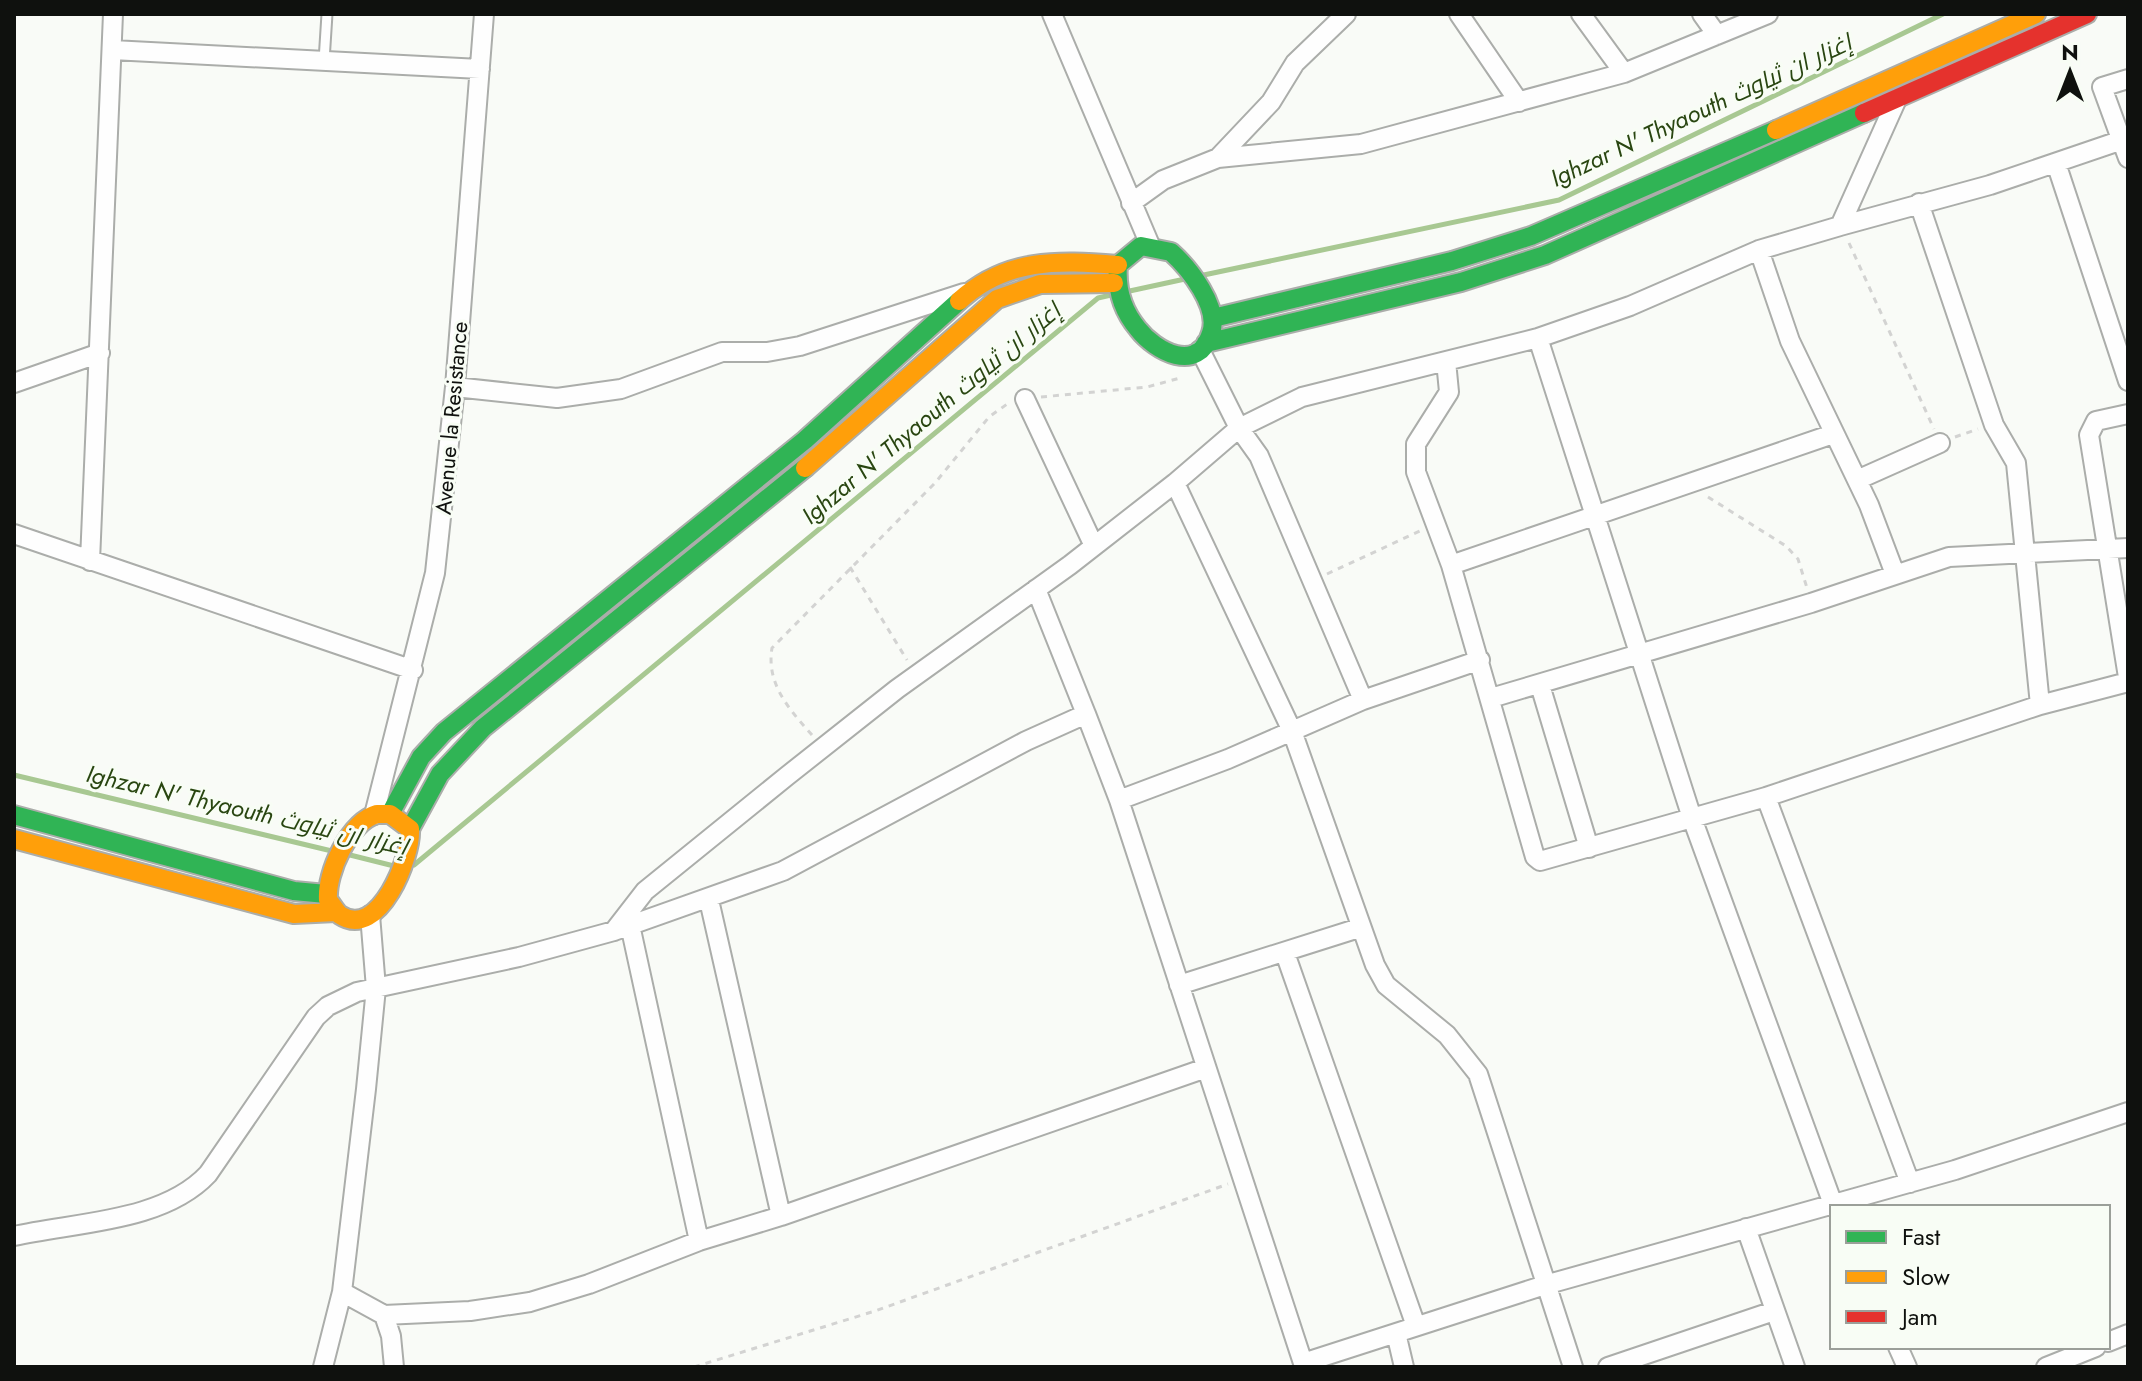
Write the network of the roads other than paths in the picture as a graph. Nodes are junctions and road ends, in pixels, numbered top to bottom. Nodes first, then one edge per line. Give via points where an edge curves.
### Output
1 (113, 14) edge
2 (327, 14) edge
3 (484, 14) edge
4 (1052, 14) edge
5 (1346, 14) edge
6 (1459, 14) edge
7 (1581, 14) edge
8 (1702, 14) edge
9 (1768, 14) edge
10 (2036, 14) edge
11 (2087, 14) edge
12 (1717, 35) junction
13 (112, 50) junction
14 (324, 61) junction
15 (480, 69) junction
16 (1624, 73) junction
17 (2128, 79) edge
18 (1897, 99) junction
19 (1519, 102) junction
20 (2126, 146) edge
21 (1218, 158) junction
22 (2056, 163) junction
23 (1131, 203) junction
24 (1919, 203) junction
25 (1840, 226) junction
26 (1150, 245) junction
27 (1759, 250) junction
28 (1118, 265) junction
29 (1114, 283) junction
30 (970, 291) junction
31 (1213, 318) junction
32 (1538, 338) junction
33 (1203, 347) junction
34 (100, 353) junction
35 (1446, 361) junction
36 (2128, 381) edge
37 (14, 383) edge
38 (455, 387) junction
39 (1025, 399) road end
40 (2128, 414) edge
41 (1239, 428) junction
42 (1833, 434) junction
43 (1940, 443) road end
44 (1857, 480) junction
45 (1175, 483) junction
46 (1593, 514) junction
47 (14, 534) edge
48 (1094, 546) junction
49 (2128, 548) edge
50 (2108, 550) junction
51 (2023, 551) junction
52 (90, 561) junction
53 (1451, 565) junction
54 (1895, 574) junction
55 (1036, 589) junction
56 (1639, 655) junction
57 (1480, 660) junction
58 (413, 670) junction
59 (2128, 679) edge
60 (1540, 685) junction
61 (1491, 698) junction
62 (1363, 700) junction
63 (2040, 705) junction
64 (1086, 714) junction
65 (1292, 731) junction
66 (1766, 797) junction
67 (1119, 800) junction
68 (14, 815) edge
69 (375, 817) junction
70 (1692, 818) junction
71 (410, 829) junction
72 (14, 839) edge
73 (1589, 848) junction
74 (327, 886) junction
75 (709, 900) junction
76 (376, 910) junction
77 (336, 912) junction
78 (622, 928) junction
79 (1359, 928) junction
80 (1285, 953) junction
81 (1179, 985) junction
82 (376, 988) junction
83 (1206, 1068) junction
84 (2128, 1112) edge
85 (1910, 1183) junction
86 (1834, 1205) edge
87 (1837, 1205) edge
88 (1830, 1207) edge
89 (781, 1216) junction
90 (1746, 1228) junction
91 (14, 1236) edge
92 (699, 1241) junction
93 (1545, 1285) junction
94 (342, 1292) junction
95 (1774, 1311) junction
96 (384, 1315) junction
97 (1416, 1326) junction
98 (1396, 1333) junction
99 (2091, 1349) edge
100 (1660, 1359) edge
101 (323, 1367) edge
102 (394, 1367) edge
103 (1404, 1367) edge
104 (1573, 1367) edge
105 (1608, 1367) edge
106 (1795, 1367) edge
107 (2046, 1367) edge

1 - 13 street
2 - 14 lane
3 - 15 street, Avenue la Resistance
4 - 23 street
5 - 21 street via 1295,63 1271,102
6 - 19 street
7 - 16 street
8 - 12 street
9 - 12 street
10 - 31 street via 1531,236 1452,261
11 - 18 street
12 - 16 street
13 - 14 street
13 - 34 street
14 - 15 street
15 - 38 street, Avenue la Resistance
16 - 19 street
17 - 20 street via 2102,87
18 - 25 street
18 - 33 street via 1503,270
19 - 21 street via 1361,144
20 - 22 street
21 - 23 street via 1163,180
22 - 24 street
22 - 36 street
23 - 26 street
24 - 25 street
24 - 51 street via 1994,425 2016,463
25 - 27 street
26 - 28 street via 1132,250
26 - 31 street via 1177,257
27 - 32 street via 1630,306
27 - 42 street via 1790,341
28 - 29 street
28 - 30 street via 1023,262
29 - 33 street via 1157,351 1174,357
29 - 71 street via 1053,279 997,299 823,453 483,728 440,774
30 - 38 street via 800,346 711,355 621,389 557,398
30 - 69 street via 805,440 444,732
31 - 33 street
32 - 35 street
32 - 46 street
33 - 41 street
34 - 37 street
34 - 52 street
35 - 41 street via 1302,397
35 - 53 street via 1449,392 1415,452 1418,481
38 - 58 street, Avenue la Resistance via 435,573
39 - 48 street
40 - 50 street via 2103,418 2089,429
41 - 45 street
41 - 62 street via 1259,456
42 - 44 street
42 - 46 street
43 - 44 street
44 - 54 street
45 - 48 street
45 - 65 street
46 - 53 street
46 - 56 street
47 - 52 street
48 - 55 street
49 - 50 street
50 - 51 street
50 - 59 street
51 - 54 street via 1949,557
51 - 63 street
52 - 58 street
53 - 57 street
54 - 56 street
55 - 64 street
55 - 78 street via 916,675 645,891
56 - 60 street
56 - 70 street
57 - 61 street
57 - 62 street
58 - 69 street, Avenue la Resistance
59 - 63 street
60 - 61 street
60 - 73 street
61 - 73 street via 1535,857 1547,861
62 - 65 street
63 - 66 street
64 - 67 street
64 - 75 street via 783,871
65 - 67 street
65 - 79 street
66 - 70 street
66 - 85 street
67 - 81 street
68 - 74 street via 286,889
69 - 71 street
69 - 74 street
70 - 73 street
70 - 86 street
71 - 76 street via 412,854
72 - 77 street via 294,914
74 - 77 street
75 - 78 street
75 - 89 street
76 - 77 street via 356,920
76 - 82 street
78 - 82 street
78 - 92 street
79 - 80 street
79 - 93 street via 1386,985 1447,1035 1478,1074
80 - 81 street
80 - 97 street
81 - 83 street
82 - 91 street via 345,997 316,1017 192,1191 157,1208
82 - 94 street
83 - 89 street
83 - 98 street via 1303,1363
84 - 85 street
85 - 87 street
88 - 90 street
89 - 92 street
90 - 93 street
90 - 95 street
92 - 96 street via 530,1302
93 - 97 street
93 - 104 street
94 - 96 street
94 - 101 street
95 - 100 street
95 - 106 street
96 - 102 street
97 - 98 street
98 - 103 street
99 - 107 street
100 - 105 street

